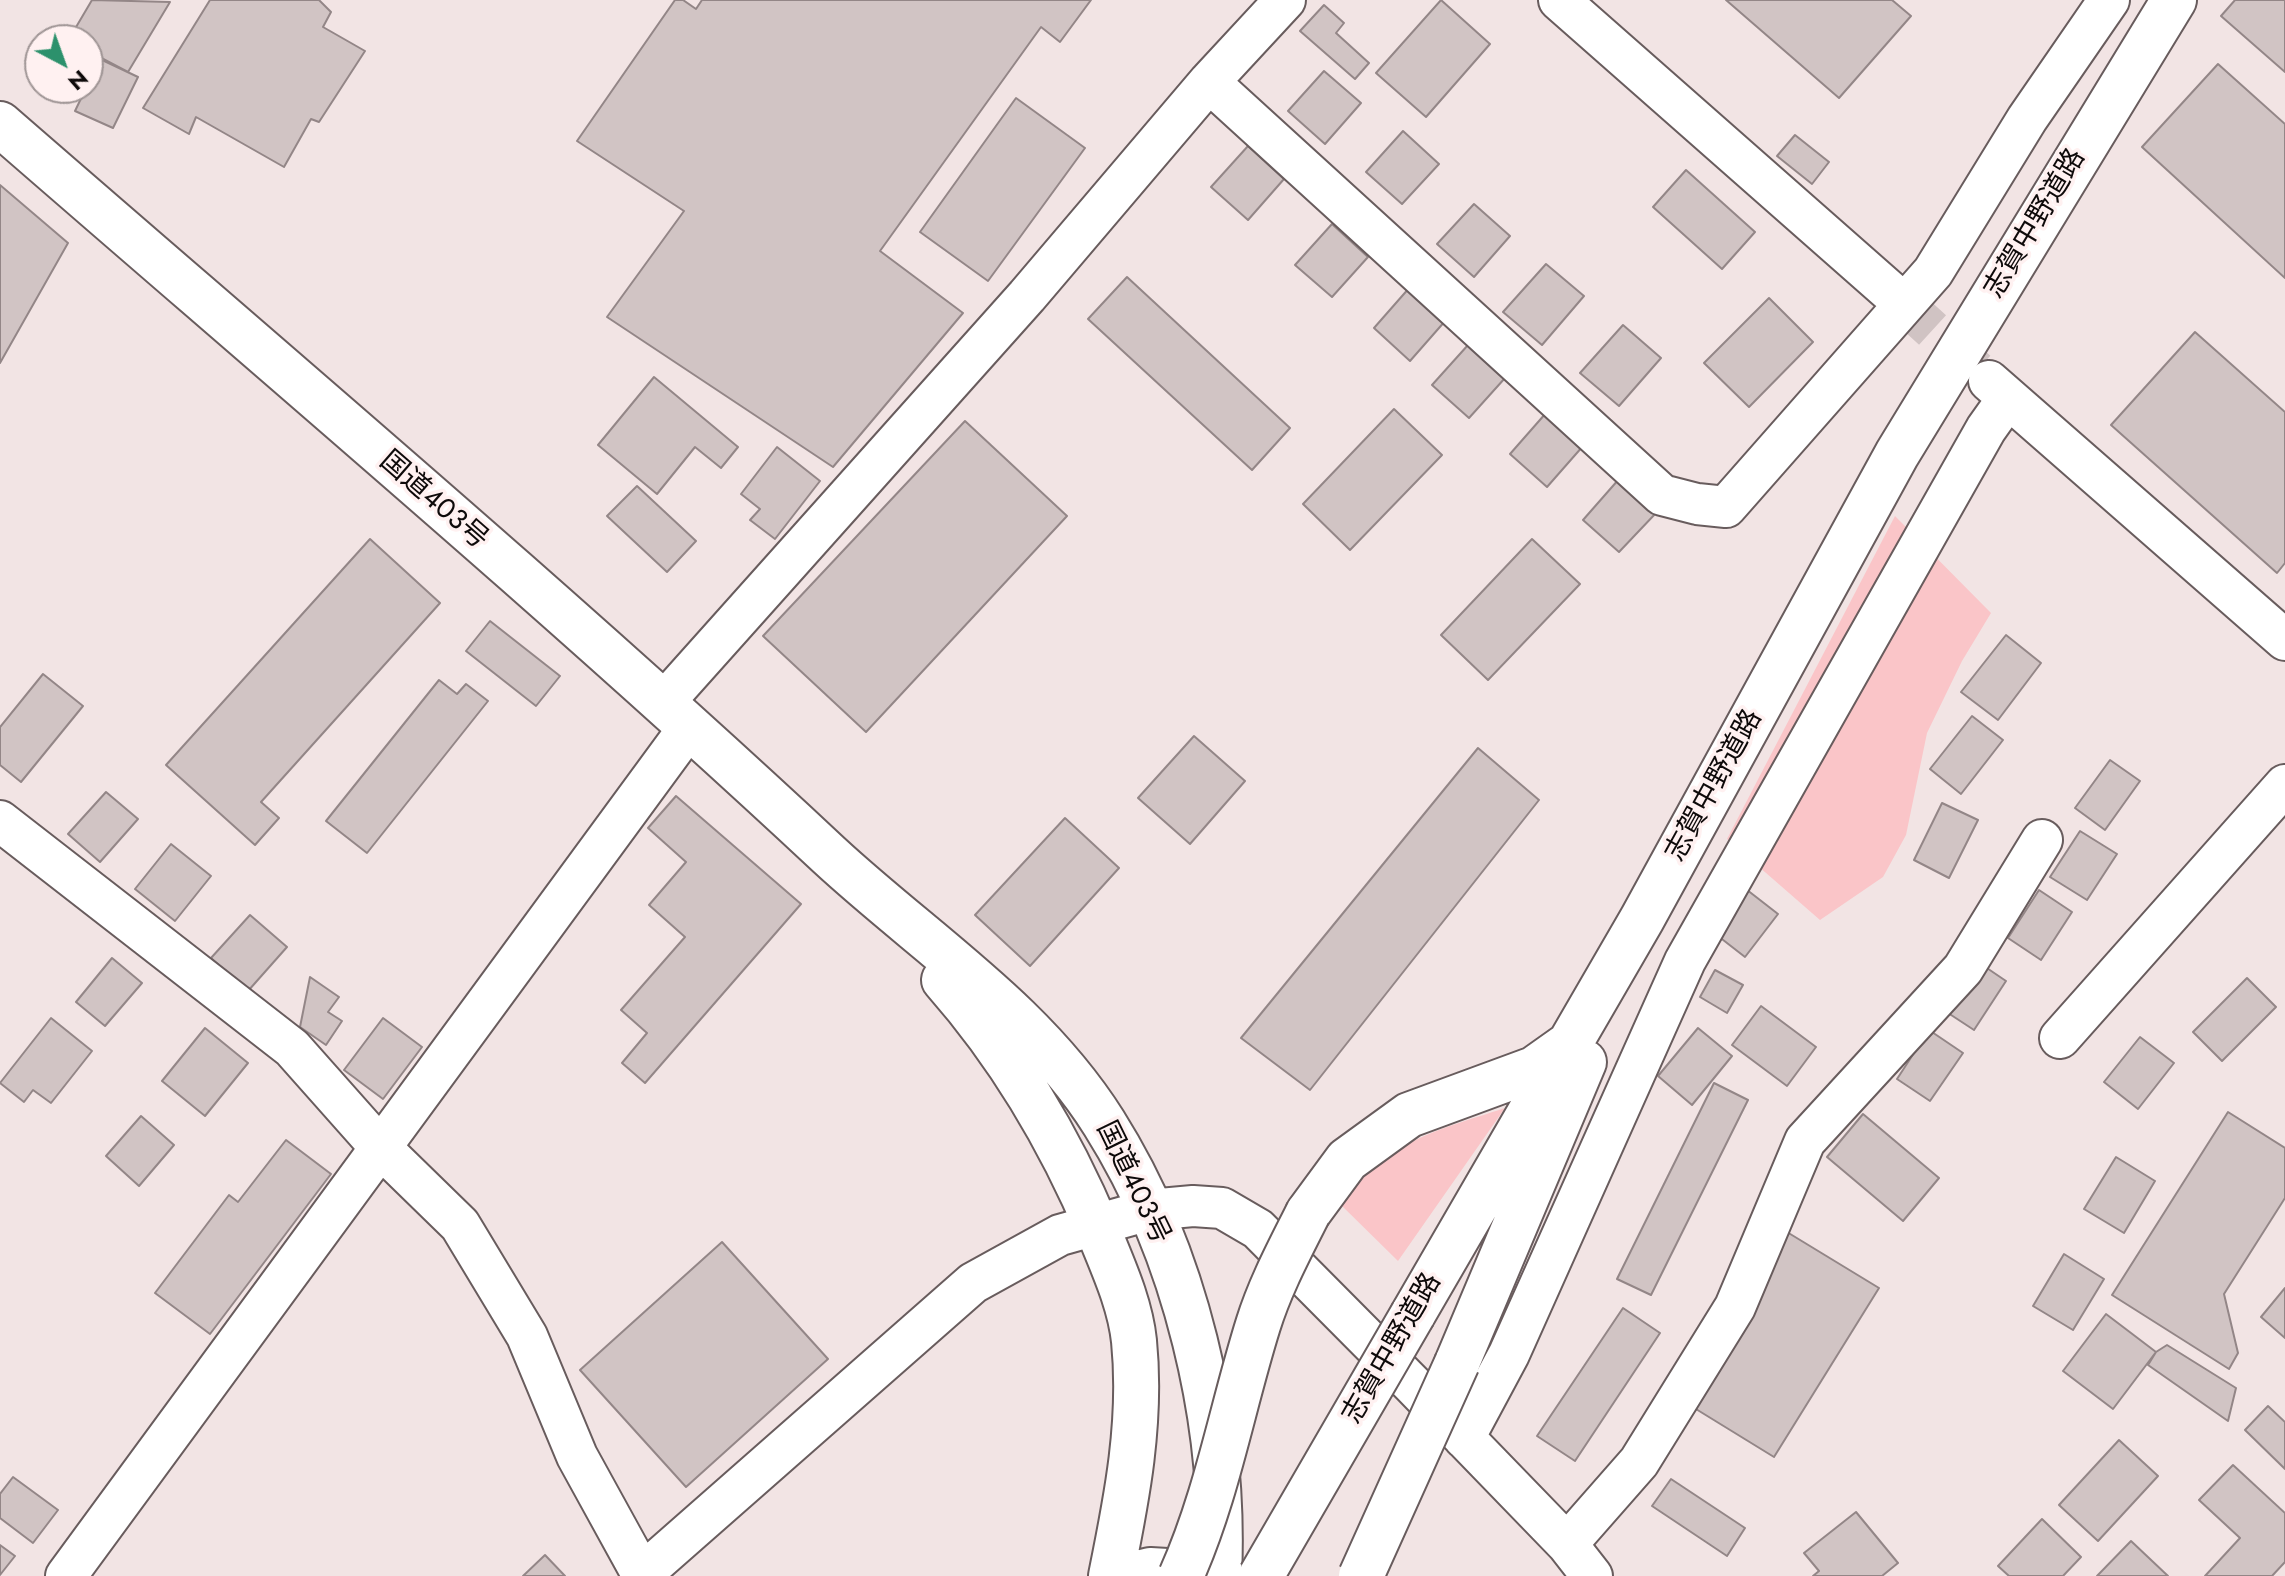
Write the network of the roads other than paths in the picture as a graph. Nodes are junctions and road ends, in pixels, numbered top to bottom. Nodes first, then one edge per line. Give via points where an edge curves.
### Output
1 (1285, 0) edge
2 (1559, 0) edge
3 (2109, 0) edge
4 (2174, 0) edge
5 (1209, 82) junction
6 (0, 124) edge
7 (1903, 303) junction
8 (2285, 640) edge
9 (677, 714) junction
10 (2285, 785) edge
11 (0, 821) edge
12 (2042, 840) dead end
13 (861, 885) junction
14 (1642, 919) junction
15 (2060, 1038) dead end
16 (1567, 1046) junction
17 (379, 1146) junction
18 (1149, 1210) junction
19 (1095, 1223) junction
20 (1464, 1438) junction
21 (1567, 1544) junction
22 (643, 1575) edge
23 (66, 1576) edge
24 (1111, 1576) edge
25 (1126, 1576) edge
26 (1220, 1576) edge
27 (1361, 1576) edge
28 (1592, 1576) edge

1 - 5 street
2 - 7 street
3 - 7 street via 2027,119 1933,272
4 - 14 main road, 志賀中野道路 via 1897,454
5 - 7 street via 1662,495 1726,507
5 - 9 street
6 - 9 main road, 国道403号
8 - 20 street via 1998,390 1986,429 1685,961 1509,1354
9 - 13 main road, 国道403号
9 - 17 street
10 - 15 street
11 - 17 street via 292,1048
12 - 21 street via 1963,969 1805,1141 1735,1307 1639,1462
13 - 18 main road, 国道403号 via 938,946 1043,1043 1105,1125
13 - 19 main road, 国道403号 via 1006,1058 1053,1134
14 - 16 main road, 志賀中野道路
14 - 27 main road, bridge via 1457,1363
16 - 26 main road, 志賀中野道路, bridge via 1413,1314
16 - 26 main road, bridge via 1534,1069 1409,1115 1387,1129 1347,1160 1308,1213 1258,1324 1210,1497
17 - 22 street via 460,1225 527,1336 577,1456
17 - 23 street
18 - 19 street
18 - 20 street via 1222,1208 1258,1229
18 - 26 main road, 国道403号 via 1178,1287 1205,1394 1221,1530
19 - 22 street via 1022,1253 973,1283
19 - 24 main road, 国道403号 via 1134,1339 1131,1473
20 - 21 street
21 - 28 street
25 - 26 main road via 1150,1570

